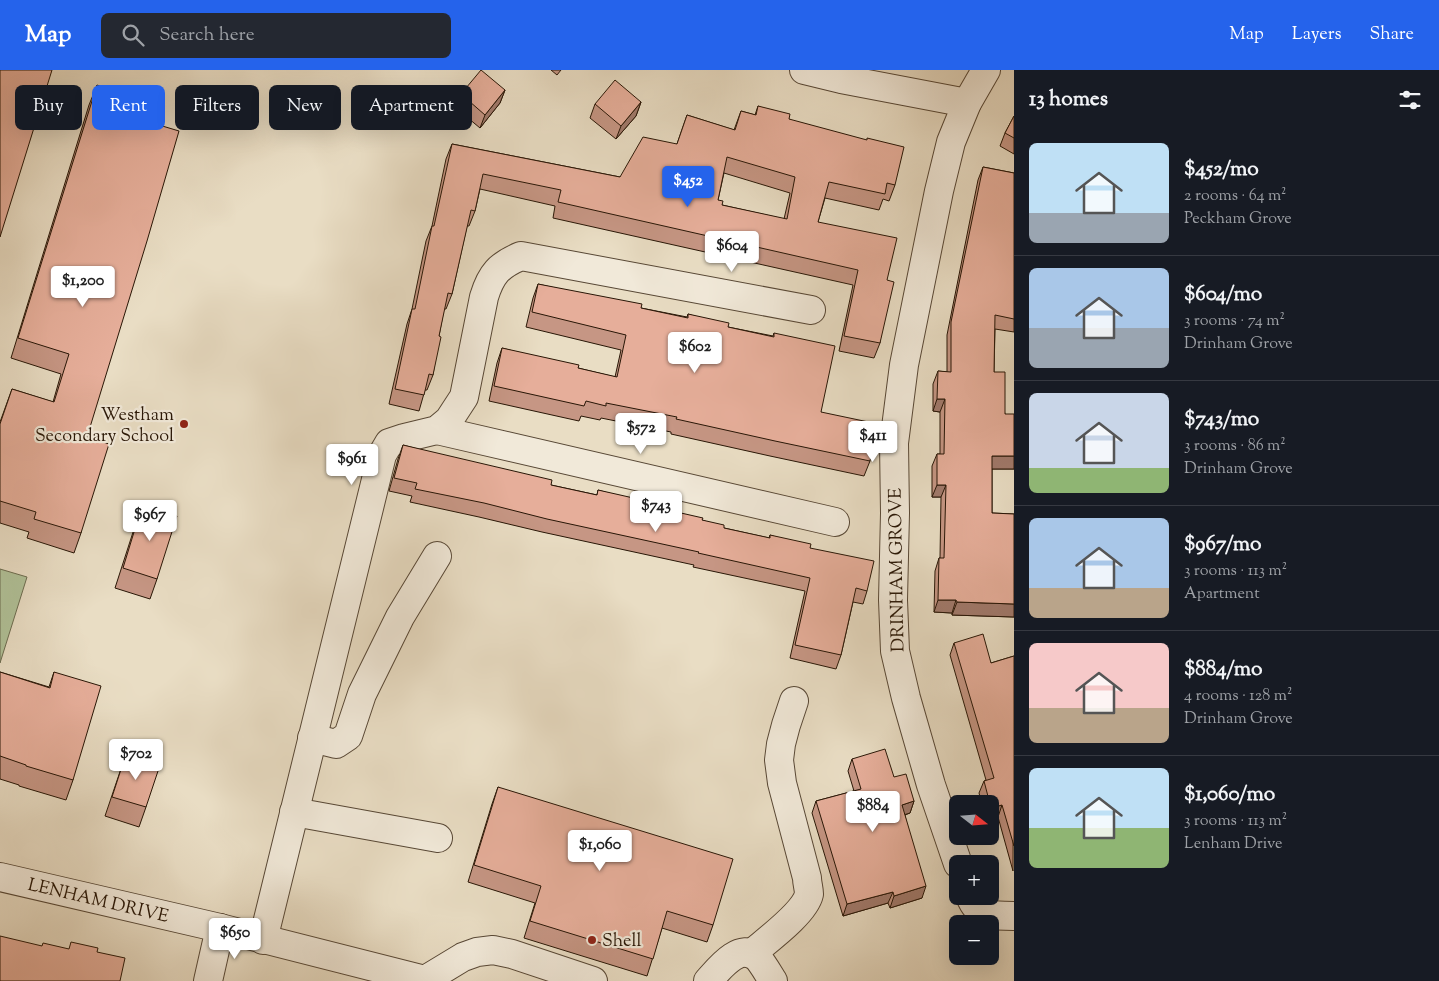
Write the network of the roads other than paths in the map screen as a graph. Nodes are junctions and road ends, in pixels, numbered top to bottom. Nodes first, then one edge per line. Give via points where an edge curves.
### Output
1 (804, 70) edge
2 (986, 70) edge
3 (967, 103) junction
4 (811, 310) dead end
5 (437, 430) junction
6 (835, 522) dead end
7 (437, 556) dead end
8 (794, 701) dead end
9 (312, 738) junction
10 (294, 812) junction
11 (438, 838) dead end
12 (955, 855) edge
13 (0, 877) edge
14 (973, 905) edge
15 (1002, 916) edge
16 (220, 928) junction
17 (263, 940) junction
18 (751, 954) junction
19 (427, 980) edge
20 (208, 981) edge
21 (593, 981) edge
22 (708, 981) edge
23 (773, 981) edge

1 - 3 street
2 - 3 street, DRINHAM GROVE
3 - 12 street, DRINHAM GROVE via 951,142 939,191 904,365 894,443 895,651 931,785
4 - 5 street via 521,256 498,269 488,283 464,397 449,420
5 - 6 street
5 - 9 street via 389,443 382,455
7 - 9 street via 400,616 362,694 348,736 336,744
8 - 18 street via 779,760 809,893 805,903 785,926
9 - 10 street
10 - 11 street
10 - 17 street
13 - 16 street, LENHAM DRIVE
14 - 15 street
16 - 17 street, LENHAM DRIVE
16 - 20 street
17 - 19 street, LENHAM DRIVE
18 - 22 street via 731,957
18 - 23 street via 757,957
19 - 21 street via 463,957 493,950

